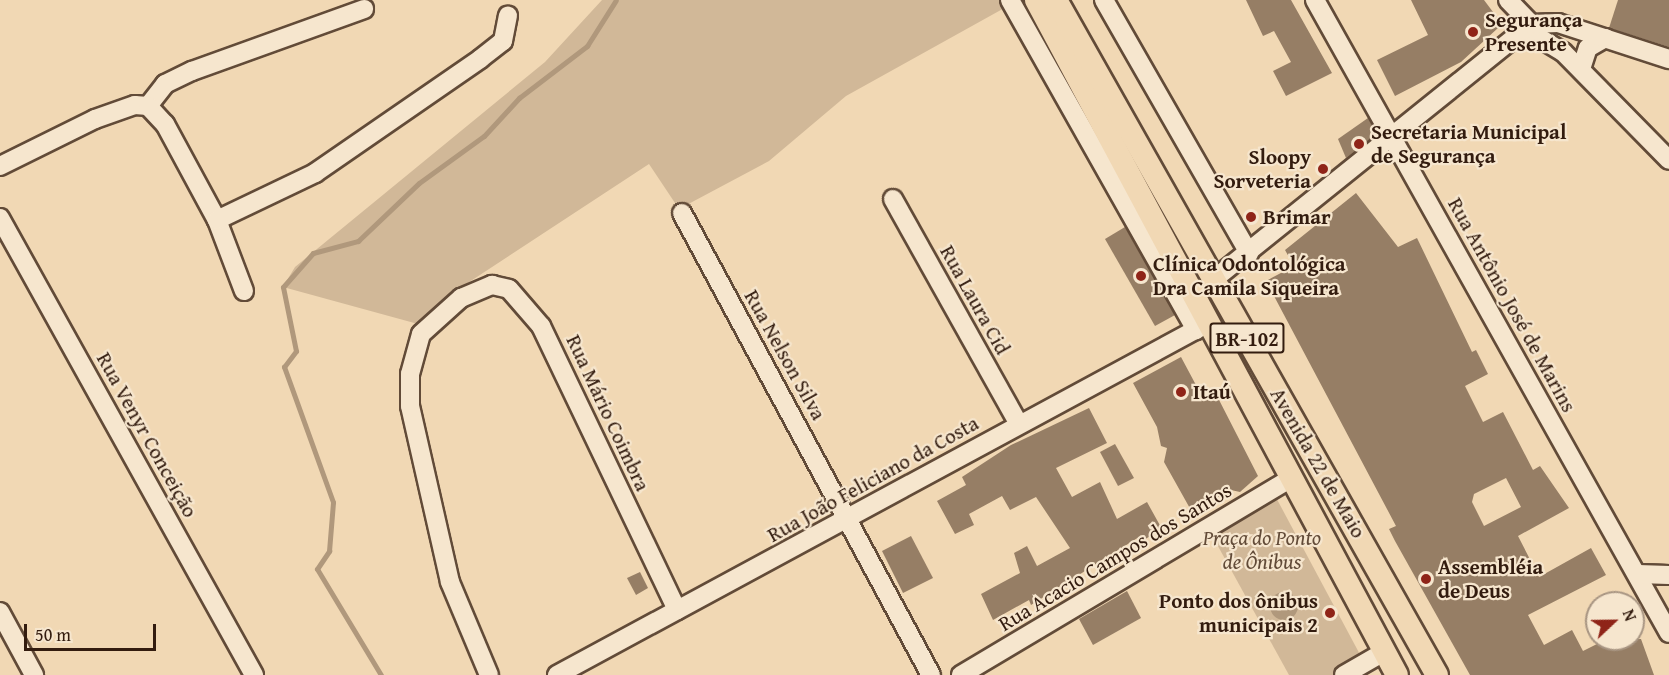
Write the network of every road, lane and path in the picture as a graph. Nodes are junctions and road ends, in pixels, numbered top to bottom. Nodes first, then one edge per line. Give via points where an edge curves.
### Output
1 (1010, 0) edge
2 (1036, 0) edge
3 (1056, 0) edge
4 (1104, 0) edge
5 (1315, 0) edge
6 (1508, 0) edge
7 (364, 9) dead end
8 (508, 15) dead end
9 (1531, 24) junction
10 (1515, 35) junction
11 (1605, 38) junction
12 (1669, 59) edge
13 (1581, 69) junction
14 (148, 106) junction
15 (1392, 139) junction
16 (1669, 160) edge
17 (0, 166) edge
18 (893, 199) dead end
19 (682, 213) dead end
20 (0, 218) edge
21 (217, 220) junction
22 (1249, 254) junction
23 (1213, 279) junction
24 (244, 291) dead end
25 (1203, 326) junction
26 (1018, 423) junction
27 (1291, 478) junction
28 (849, 519) junction
29 (1638, 574) junction
30 (1669, 575) edge
31 (677, 610) junction
32 (0, 612) edge
33 (1669, 633) edge
34 (1384, 652) junction
35 (34, 675) edge
36 (254, 675) edge
37 (489, 675) edge
38 (557, 675) edge
39 (931, 675) edge
40 (961, 675) edge
41 (1344, 675) edge
42 (1397, 675) edge
43 (1437, 675) edge

1 - 25 street, Avenida 22 de Maio
2 - 25 main road, Avenida 22 de Maio / BR-102
3 - 23 main road, Avenida 22 de Maio / BR-102
4 - 22 street
5 - 15 street, Rua Antônio José de Marins
6 - 9 street
7 - 14 street via 192,71 165,84
8 - 21 street via 503,41 480,59 315,173
9 - 10 street
9 - 11 street via 1558,22
10 - 13 street via 1546,40
10 - 15 street
11 - 12 street
11 - 13 street via 1585,52
13 - 16 street
14 - 17 street via 95,119
14 - 21 street via 165,124
15 - 22 street
15 - 29 street, Rua Antônio José de Marins
18 - 26 street, Rua Laura Cid
19 - 28 street, Rua Nelson Silva
20 - 36 street, Rua Venyr Conceição
21 - 24 street
22 - 23 street
23 - 43 main road, Avenida 22 de Maio / BR-102
25 - 26 street, Rua João Feliciano da Costa
25 - 27 main road, Avenida 22 de Maio / BR-102
26 - 28 street, Rua João Feliciano da Costa
27 - 34 main road, Avenida 22 de Maio / BR-102
27 - 40 street, Rua Acacio Campos dos Santos
28 - 31 street, Rua João Feliciano da Costa
28 - 39 street, Rua Nelson Silva
29 - 30 street
29 - 33 street, Rua Antônio José de Marins
31 - 37 street, Rua Mário Coimbra via 528,306 509,289 492,285 461,298 421,334 410,374 410,406 450,582
31 - 38 street, Rua João Feliciano da Costa
32 - 35 street
34 - 41 street
34 - 42 main road, Avenida 22 de Maio / BR-102

